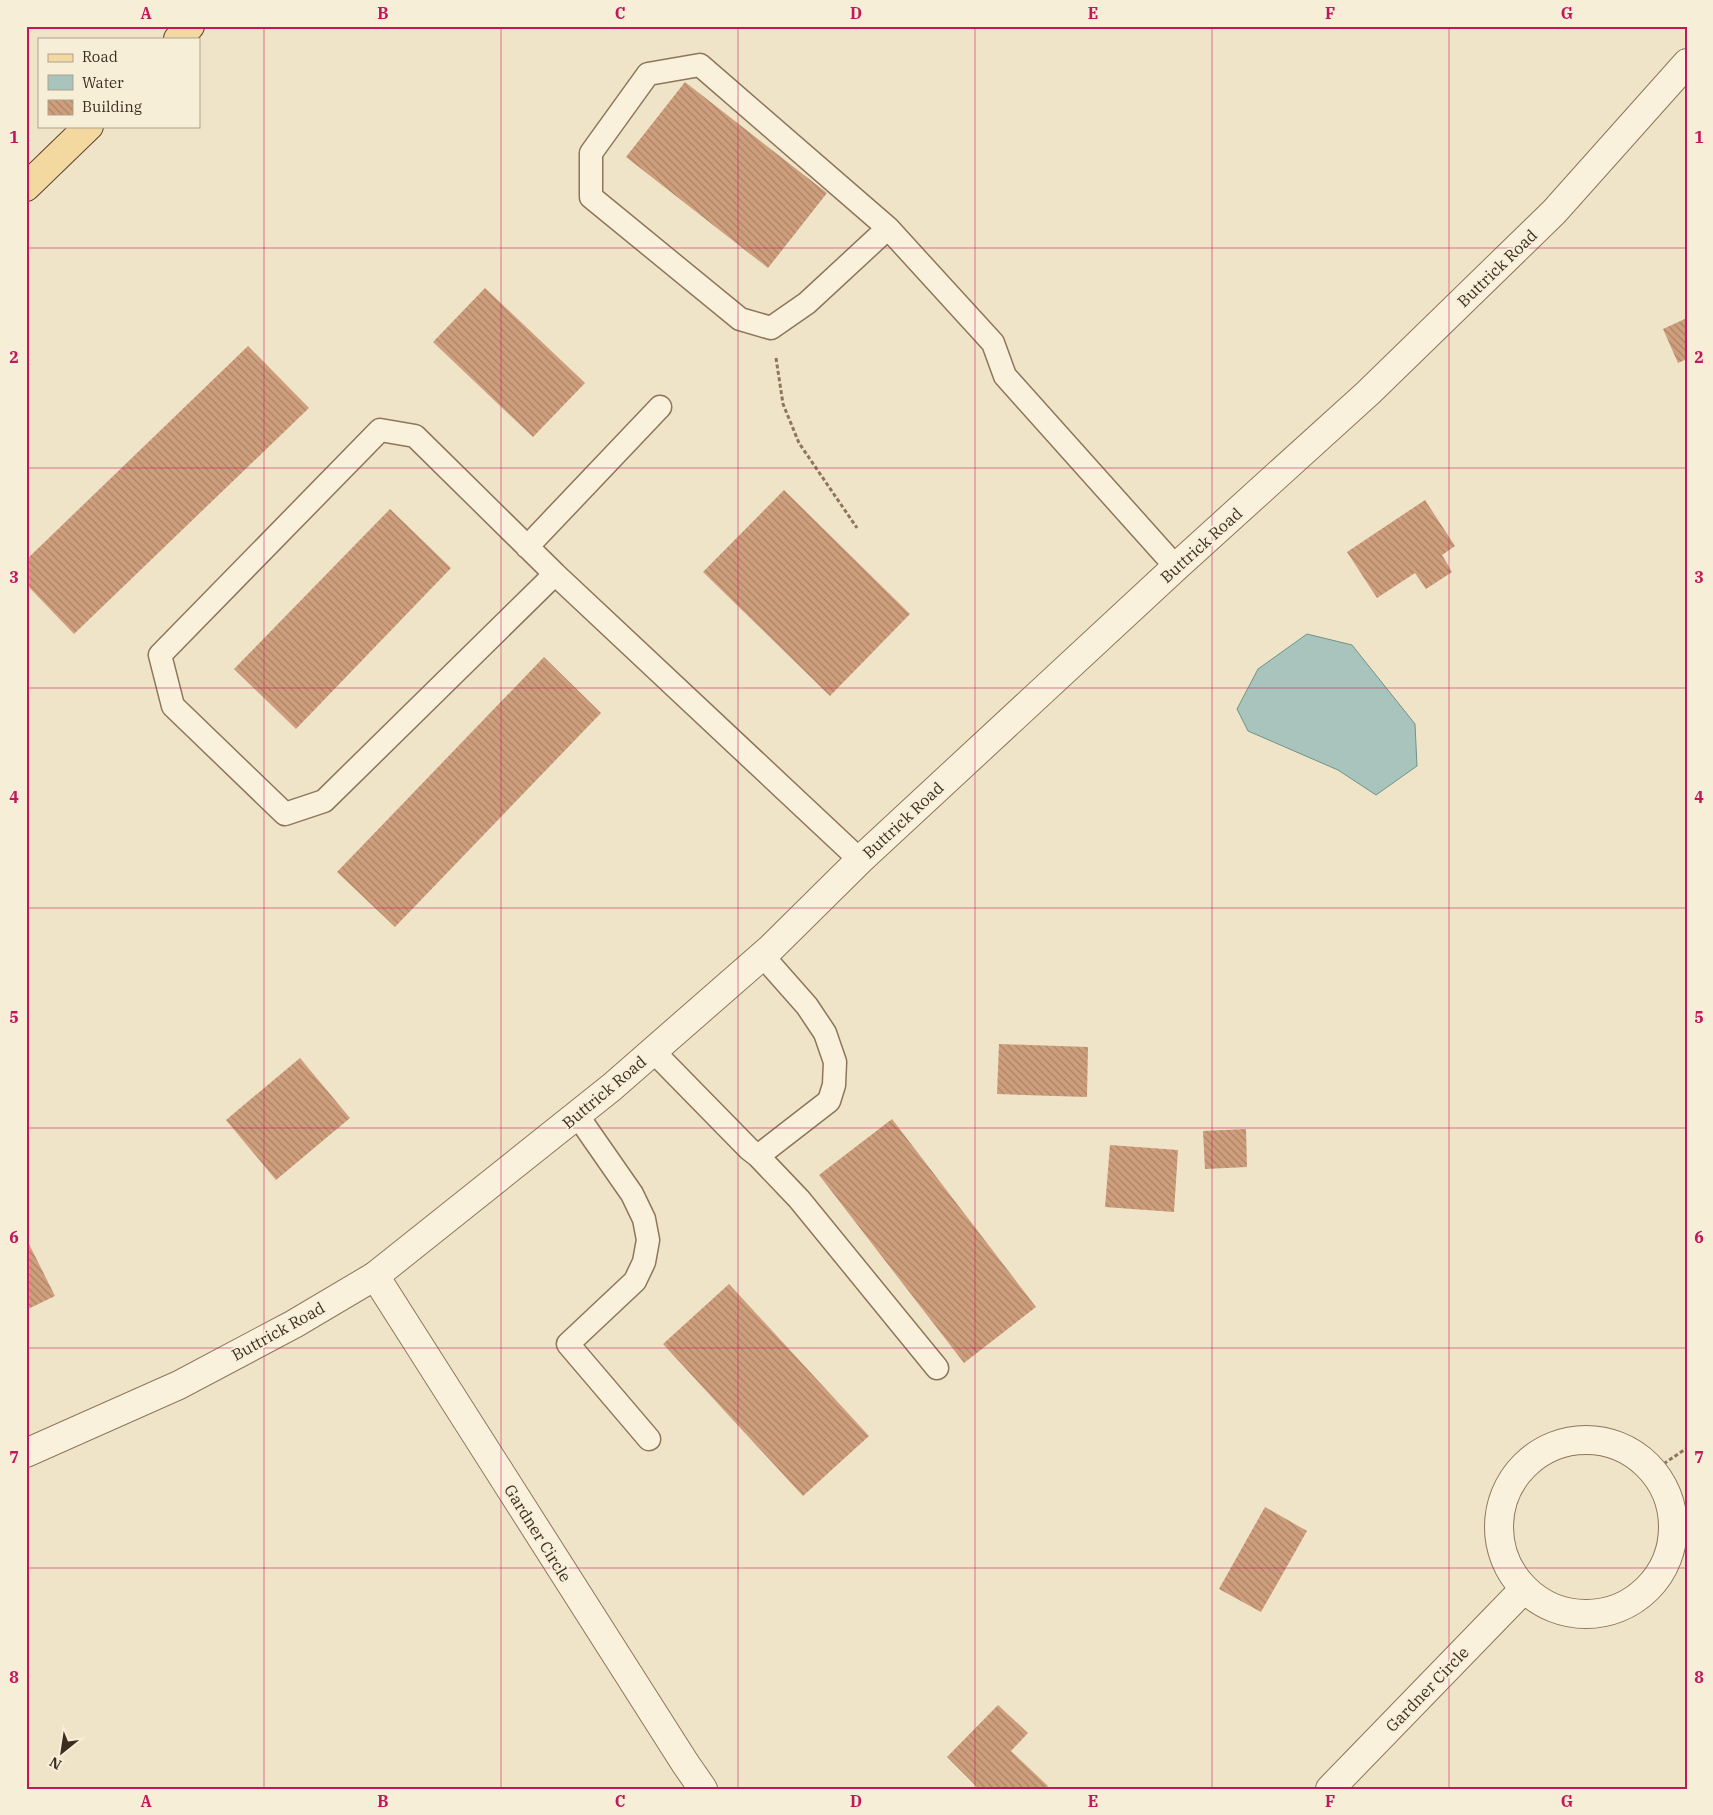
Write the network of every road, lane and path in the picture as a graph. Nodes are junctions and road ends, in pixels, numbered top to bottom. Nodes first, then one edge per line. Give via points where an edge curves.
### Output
1 (190, 26) edge
2 (179, 38) edge
3 (1687, 63) edge
4 (86, 128) edge
5 (26, 187) edge
6 (888, 228) junction
7 (771, 328) junction
8 (660, 406) dead end
9 (857, 528) dead end
10 (527, 547) junction
11 (1176, 567) junction
12 (555, 574) junction
13 (860, 860) junction
14 (762, 955) junction
15 (653, 1051) junction
16 (577, 1115) junction
17 (758, 1156) junction
18 (375, 1276) junction
19 (937, 1368) dead end
20 (649, 1439) dead end
21 (1687, 1448) edge
22 (26, 1453) edge
23 (1653, 1471) junction
24 (1523, 1590) junction
25 (703, 1789) edge
26 (1330, 1789) edge

1 - 2 main road
3 - 11 street, Buttrick Road via 1554,212 1368,394
4 - 5 main road
6 - 7 lane via 806,303
6 - 7 lane via 700,65 648,74 591,153 591,197 740,319
6 - 11 lane via 993,343 1005,376
7 - 9 path via 784,404 800,443
8 - 10 lane
10 - 12 lane
10 - 12 lane via 416,436 380,430 160,655 173,706 285,814 324,801
11 - 13 street, Buttrick Road
12 - 13 lane
13 - 14 street, Buttrick Road
14 - 15 street, Buttrick Road
14 - 17 lane via 808,1006 825,1033 835,1062 834,1085 829,1100
15 - 16 street, Buttrick Road
15 - 17 lane
16 - 18 street, Buttrick Road
16 - 20 lane via 632,1194 644,1219 648,1240 644,1262 635,1281 568,1344
17 - 19 lane via 799,1199
18 - 22 street, Buttrick Road via 294,1324 179,1385
18 - 25 street, Gardner Circle
21 - 23 path
23 - 24 street via 1668,1497 1674,1526 1669,1555 1655,1582 1633,1601 1606,1613 1576,1615 1548,1607
23 - 24 street via 1632,1452 1605,1442 1577,1440 1550,1447 1526,1462 1508,1485 1499,1511 1498,1539 1507,1567
24 - 26 street, Gardner Circle

